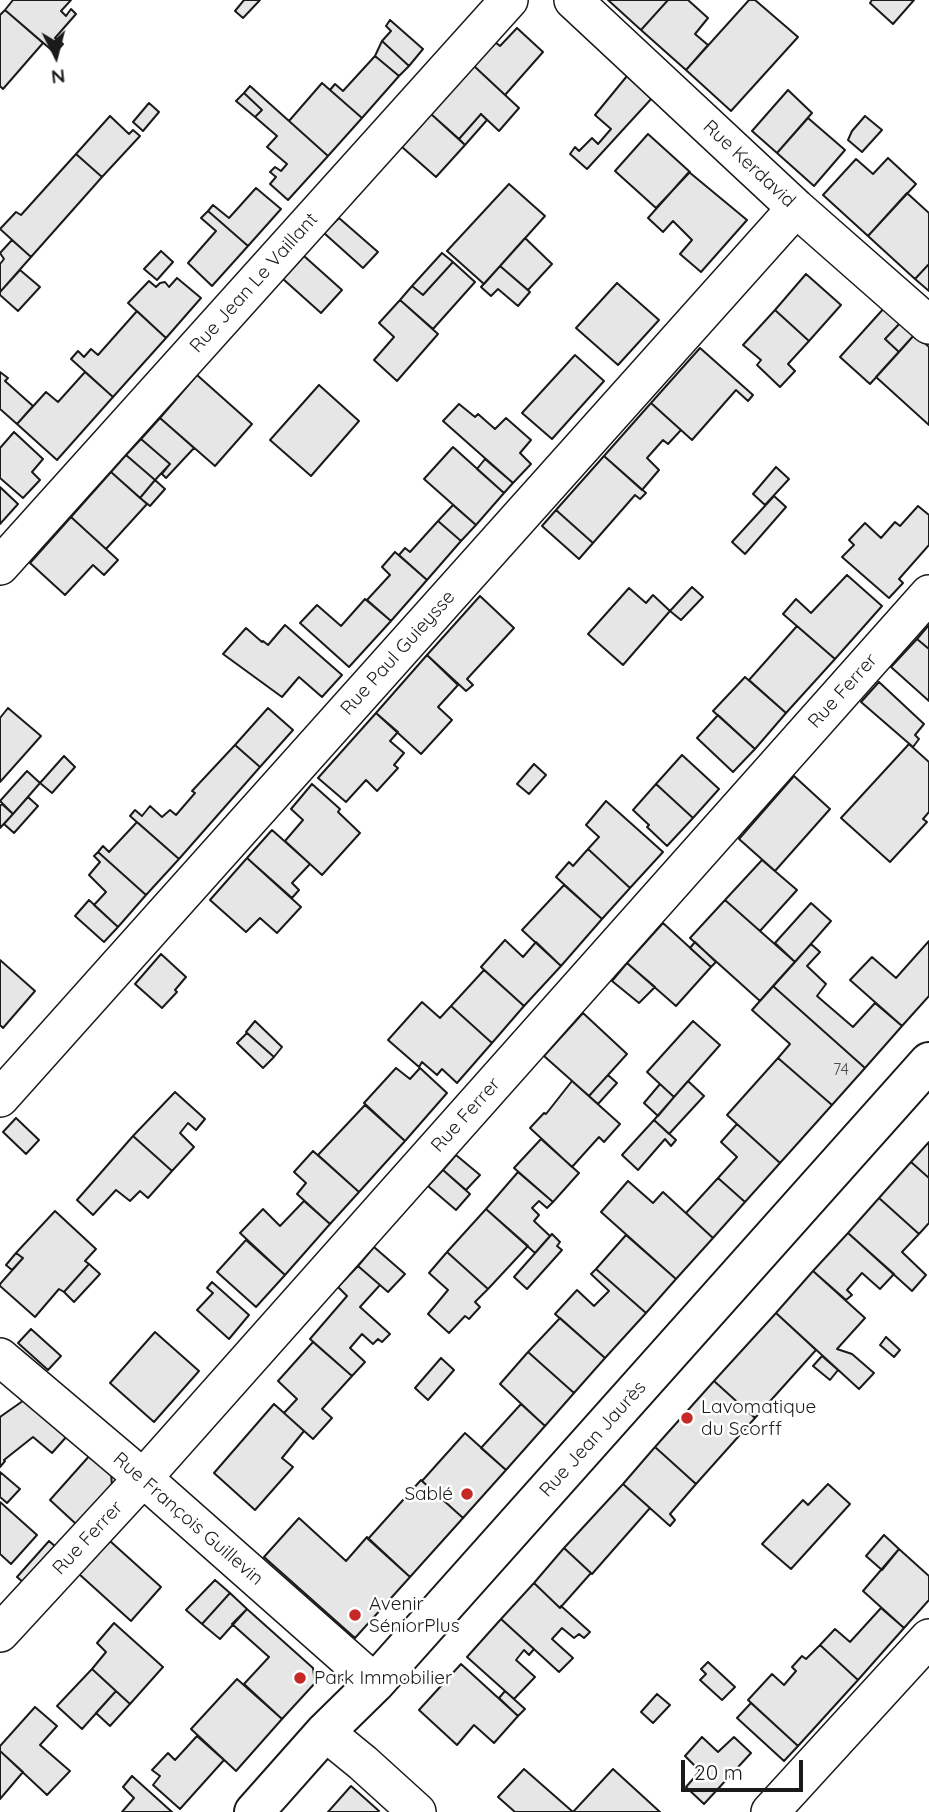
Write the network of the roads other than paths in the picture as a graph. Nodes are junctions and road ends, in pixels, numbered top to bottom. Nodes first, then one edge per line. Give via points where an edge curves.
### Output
1 (509, 0) edge
2 (573, 0) edge
3 (796, 208) junction
4 (929, 324) edge
5 (0, 566) edge
6 (929, 594) edge
7 (929, 1062) edge
8 (0, 1098) edge
9 (0, 1357) edge
10 (143, 1478) junction
11 (0, 1633) edge
12 (929, 1637) edge
13 (375, 1683) junction
14 (325, 1732) junction
15 (254, 1812) edge
16 (416, 1812) edge
17 (770, 1812) edge

1 - 5 street, Rue Jean Le Vaillant
2 - 3 street, Rue Kerdavid
3 - 4 street, Rue Kerdavid
3 - 8 street, Rue Paul Guieysse
6 - 10 street, Rue Ferrer
7 - 13 main road, Rue Jean Jaurès
9 - 10 street, Rue François Guillevin
10 - 11 street, Rue Ferrer
10 - 13 street, Rue François Guillevin
12 - 17 street
13 - 14 main road, Rue Jean Jaurès
14 - 15 main road, Rue Jean Jaurès
14 - 16 street

